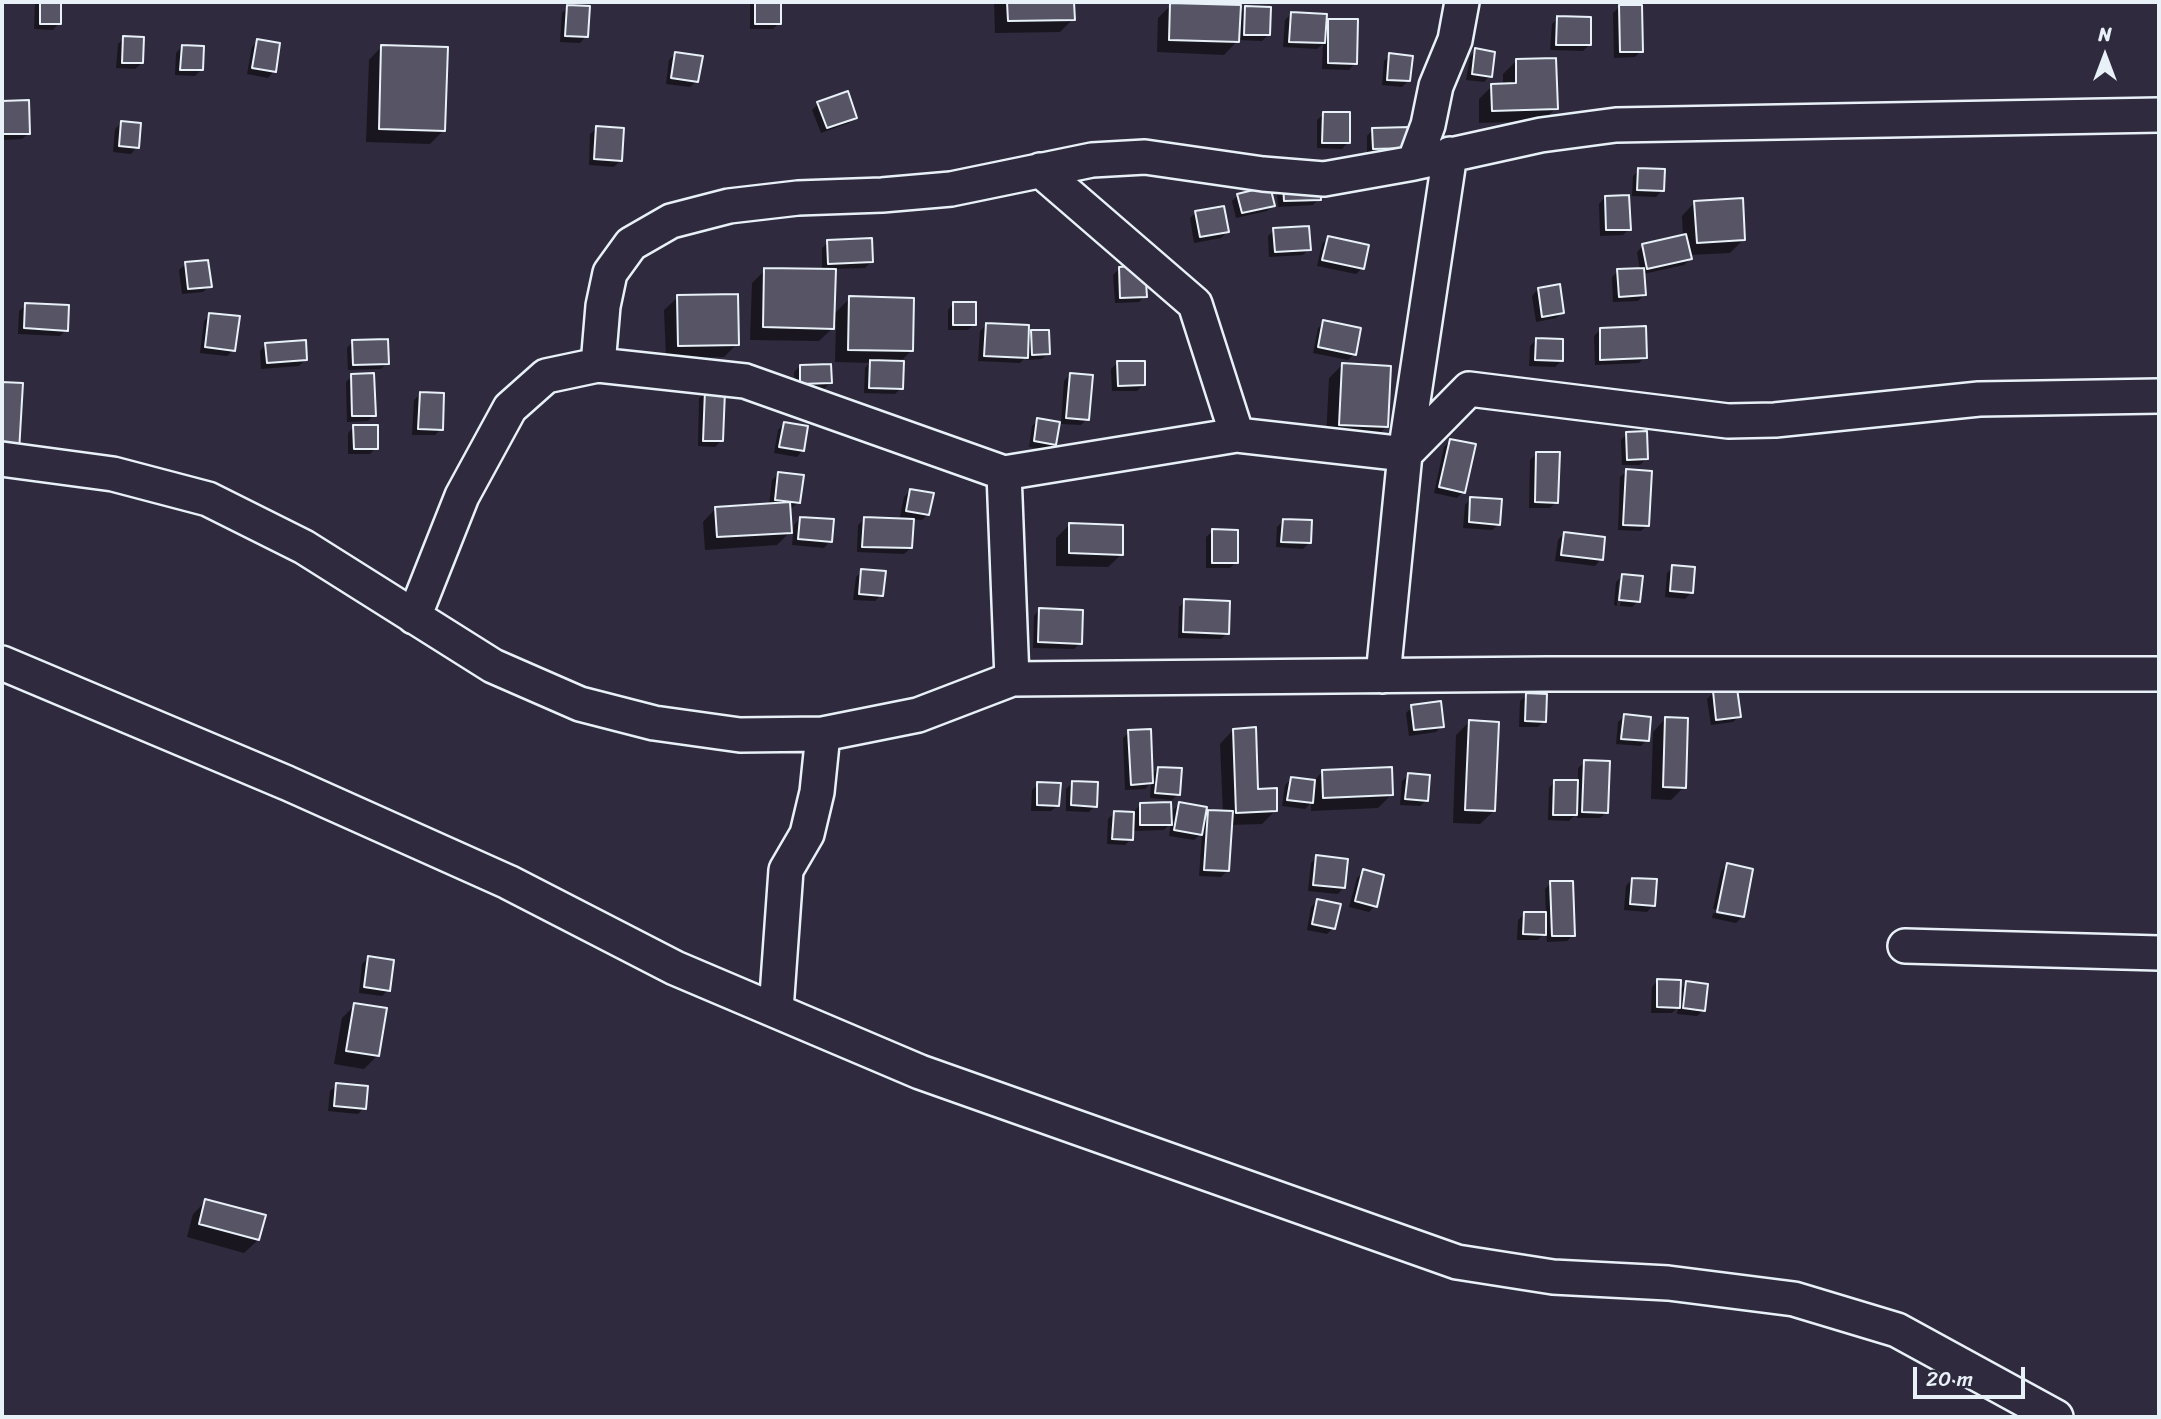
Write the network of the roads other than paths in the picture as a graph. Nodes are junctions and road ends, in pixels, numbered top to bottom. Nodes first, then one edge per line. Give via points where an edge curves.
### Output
1 (1462, 2) edge
2 (2159, 115) edge
3 (1450, 154) junction
4 (1414, 163) junction
5 (1040, 170) junction
6 (598, 365) junction
7 (2159, 396) edge
8 (1237, 435) junction
9 (1405, 454) junction
10 (2, 459) edge
11 (1004, 473) junction
12 (414, 617) junction
13 (2, 663) edge
14 (2159, 674) edge
15 (1383, 676) junction
16 (1012, 679) junction
17 (823, 734) junction
18 (1905, 946) dead end
19 (2159, 953) edge
20 (776, 1010) junction
21 (2056, 1417) edge

1 - 4 street via 1455,40
2 - 3 street via 1616,124
3 - 4 street
3 - 9 street
4 - 5 street via 1324,179 1145,157 1092,160
5 - 6 street via 951,189 798,198 729,206 671,220 631,244 610,273
5 - 8 street via 1195,304
6 - 11 street via 745,381
6 - 12 street via 546,376 510,408 462,496
7 - 9 street via 1979,399 1728,421 1469,389
8 - 9 street
8 - 11 street
9 - 15 street
10 - 12 street via 113,474 208,499 304,547
11 - 16 street
12 - 17 street via 493,666 580,704 654,723 740,735
13 - 20 street via 471,865 675,968
14 - 15 street
15 - 16 street
16 - 17 street via 918,715
17 - 20 street via 807,834 786,870
18 - 19 street
20 - 21 street via 920,1072 1457,1262 1553,1277 1668,1283 1794,1299 1898,1330

